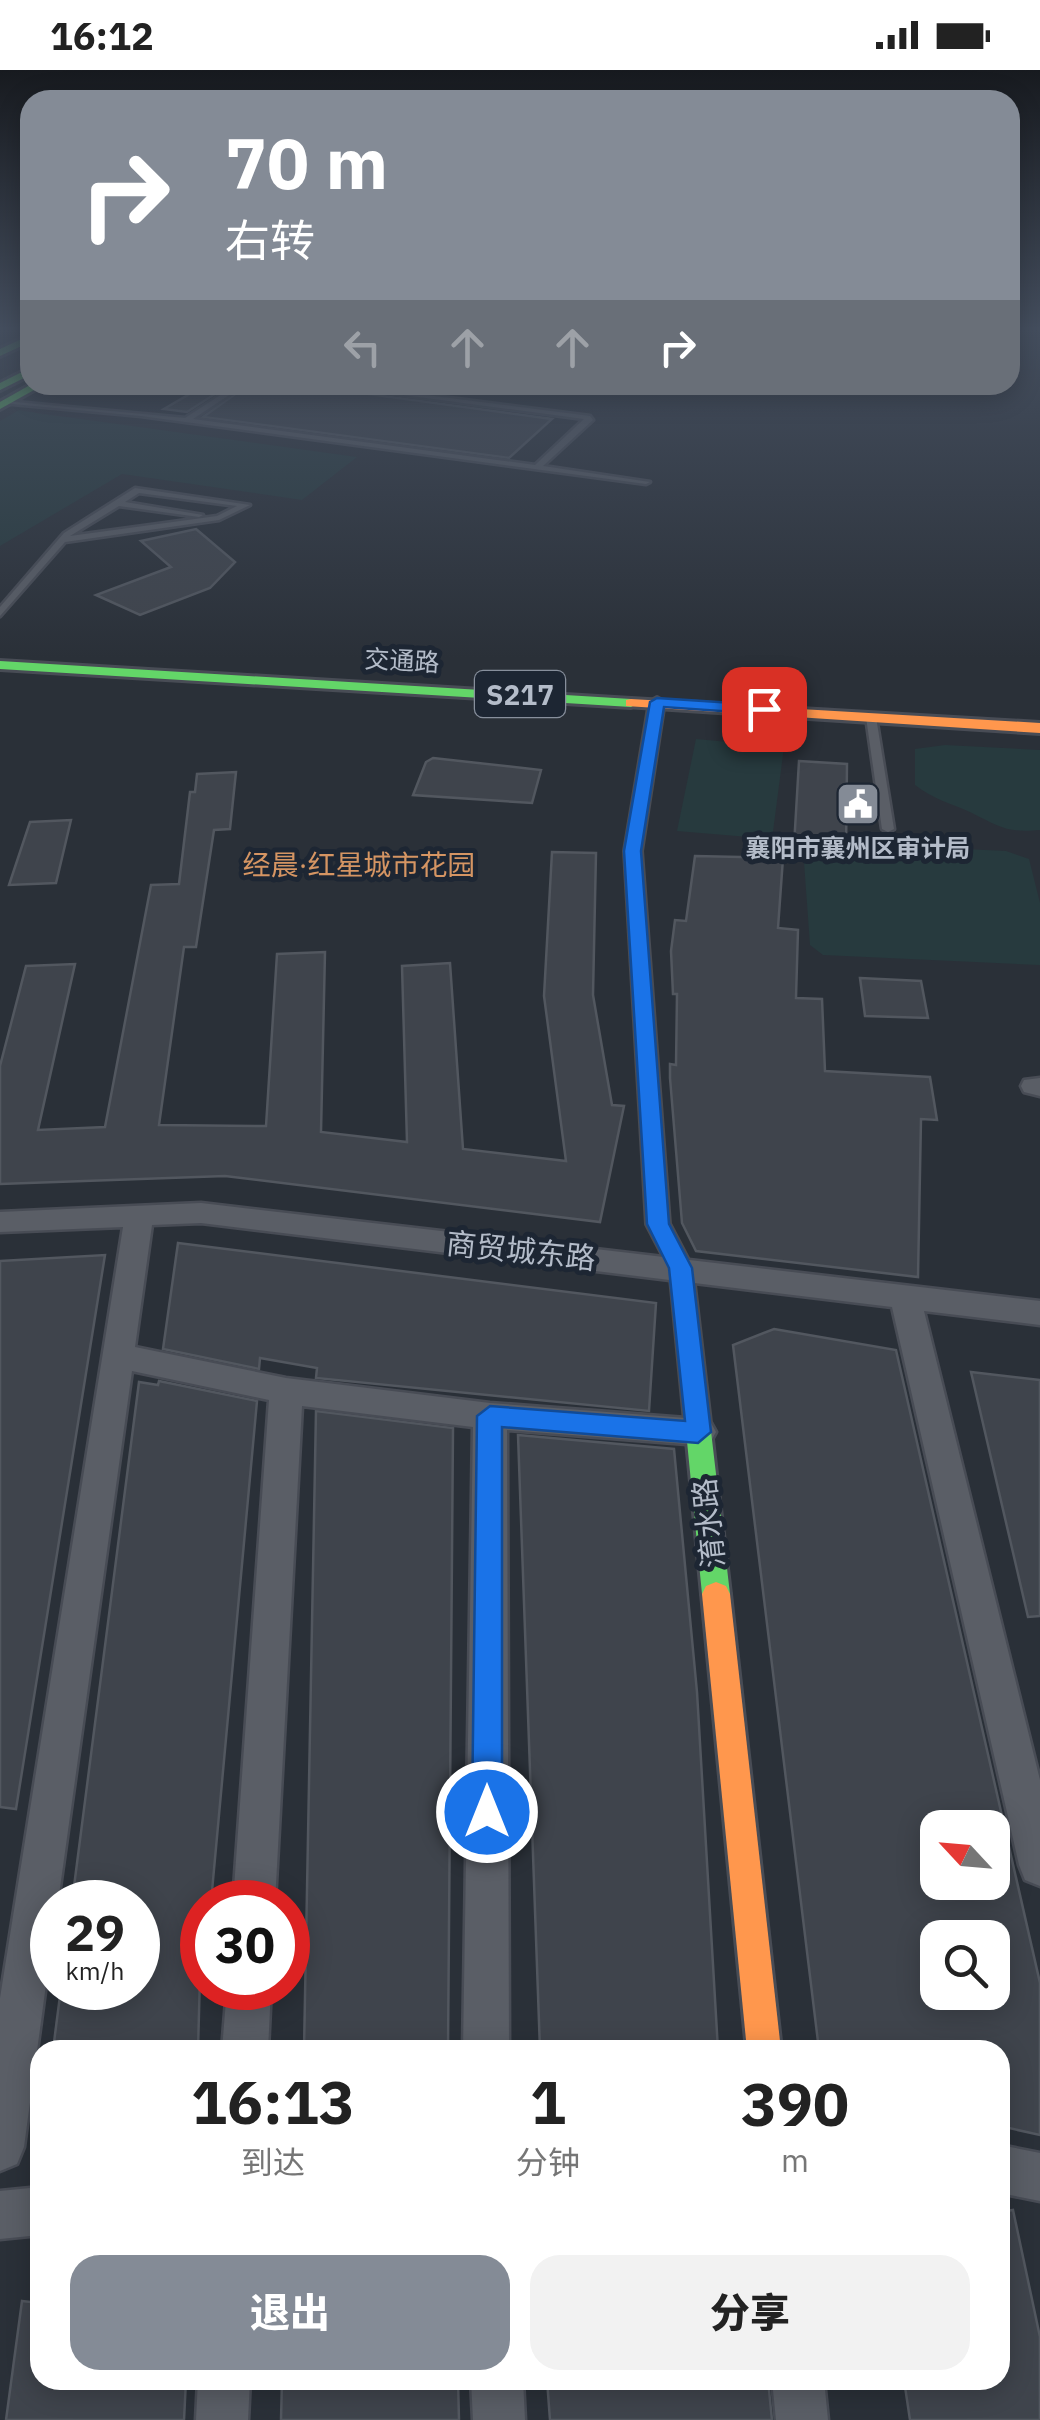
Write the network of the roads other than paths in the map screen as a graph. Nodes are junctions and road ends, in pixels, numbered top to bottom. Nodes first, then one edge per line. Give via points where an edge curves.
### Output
1 (318, 438) edge
2 (569, 438) edge
3 (537, 467) junction
4 (646, 482) dead end
5 (118, 503) junction
6 (219, 518) junction
7 (63, 540) junction
8 (0, 613) edge
9 (0, 647) edge
10 (0, 665) edge
11 (657, 702) junction
12 (1040, 709) edge
13 (871, 716) junction
14 (1040, 728) edge
15 (888, 829) dead end
16 (139, 1216) junction
17 (0, 1222) edge
18 (681, 1268) junction
19 (904, 1296) junction
20 (1040, 1313) edge
21 (118, 1356) junction
22 (286, 1390) junction
23 (490, 1416) junction
24 (698, 1432) junction
25 (1040, 1866) edge
26 (255, 1880) edge
27 (248, 2010) edge
28 (246, 2040) edge
29 (486, 2040) edge
30 (763, 2040) edge
31 (0, 2147) edge
32 (1010, 2171) edge
33 (1040, 2177) edge
34 (30, 2212) edge
35 (0, 2215) edge
36 (224, 2390) edge
37 (498, 2390) edge
38 (799, 2390) edge
39 (222, 2420) edge
40 (499, 2420) edge
41 (802, 2420) edge

1 - 3 lane
2 - 3 lane
3 - 4 lane
5 - 6 lane
5 - 6 lane via 138,490 246,505
5 - 7 lane
6 - 7 lane
7 - 8 lane
9 - 12 main road, 交通路 / S217
10 - 11 main road, 交通路 / S217
11 - 13 main road, 交通路 / S217
11 - 18 main road, 淯水路 via 632,851 658,1224
13 - 14 main road, 交通路 / S217
13 - 15 lane
16 - 17 street, 商贸城东路
16 - 18 street, 商贸城东路 via 201,1214
16 - 21 street
18 - 19 street, 商贸城东路
18 - 24 main road, 淯水路
19 - 20 street, 商贸城东路
19 - 25 street
21 - 22 street
21 - 31 street
22 - 23 street
22 - 26 street
23 - 24 street
23 - 29 street
24 - 30 main road, 淯水路
27 - 28 street
32 - 33 street
34 - 35 street
36 - 39 street
37 - 40 street
38 - 41 street

